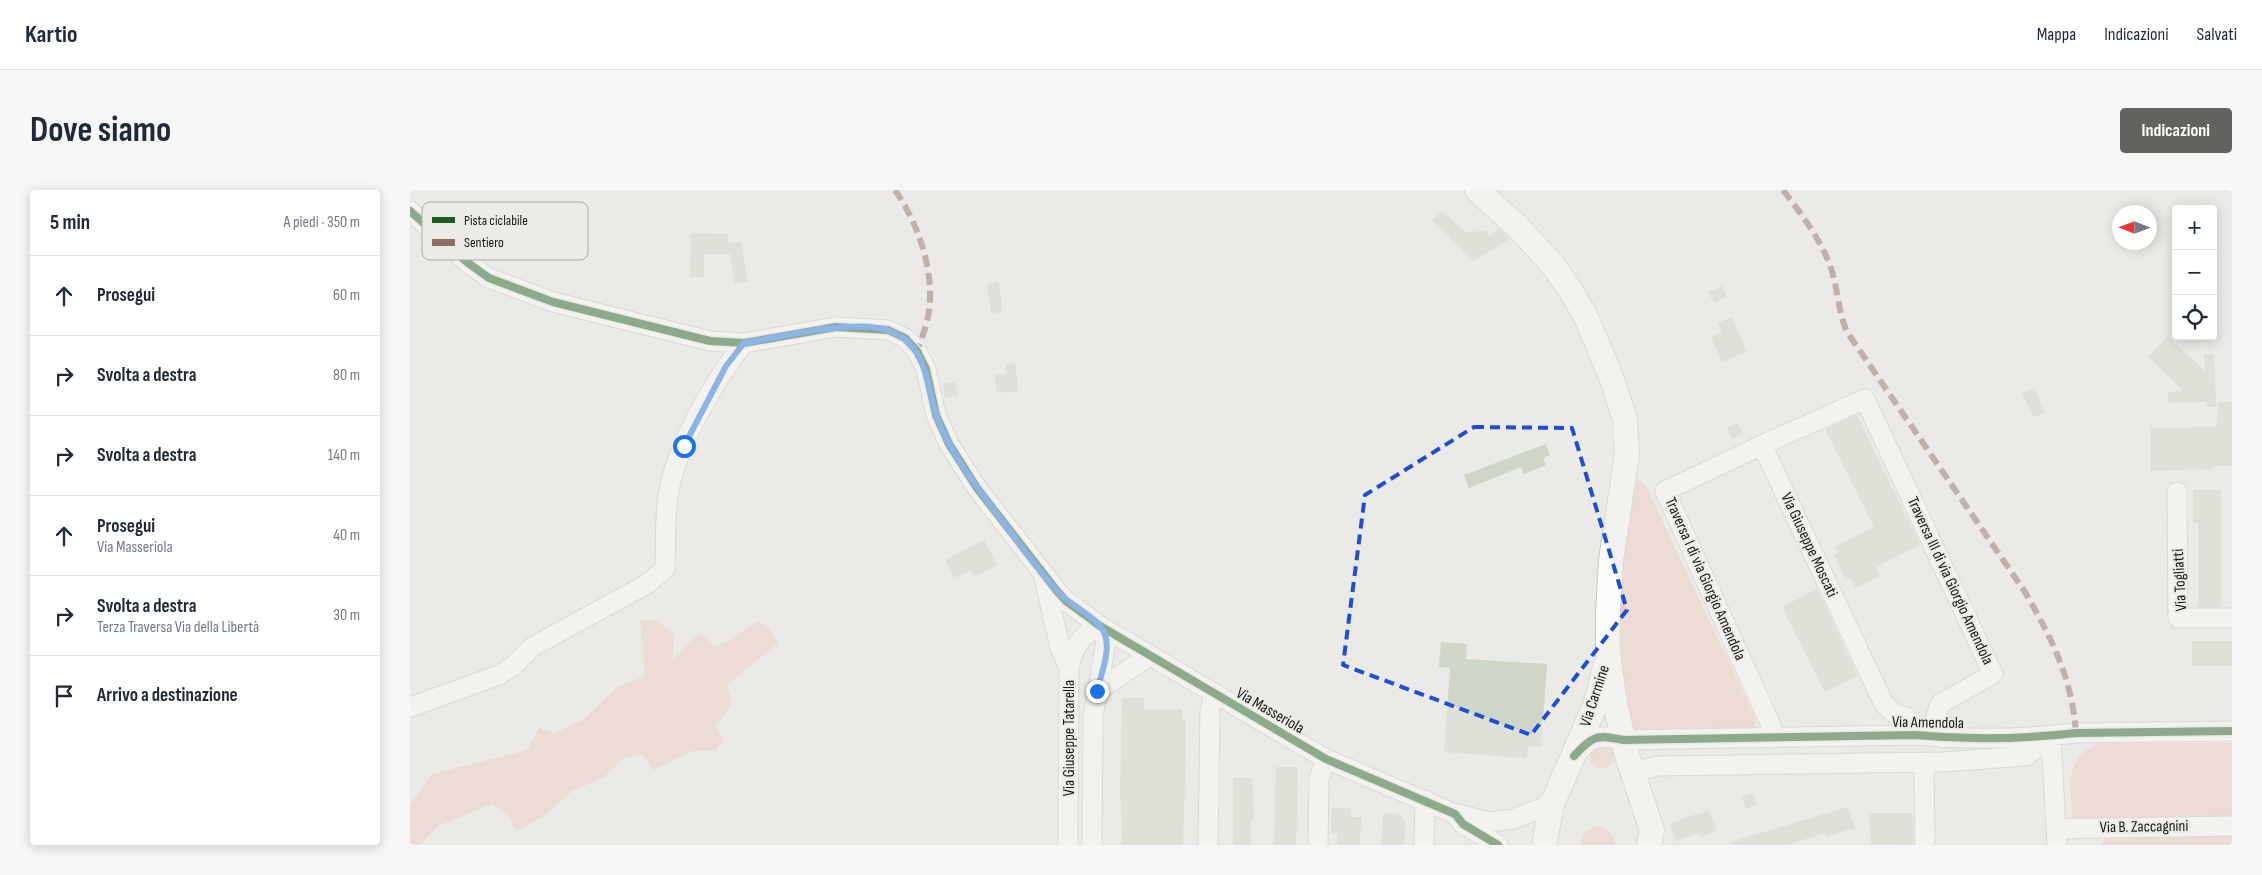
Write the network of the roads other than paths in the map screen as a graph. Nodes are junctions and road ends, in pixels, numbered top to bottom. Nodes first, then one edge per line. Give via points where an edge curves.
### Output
1 (1477, 190) edge
2 (410, 211) edge
3 (422, 222) edge
4 (465, 260) edge
5 (744, 343) junction
6 (1762, 445) junction
7 (2178, 492) dead end
8 (1043, 574) junction
9 (2232, 618) edge
10 (1100, 626) junction
11 (1608, 653) junction
12 (1149, 656) junction
13 (1069, 668) junction
14 (1214, 695) junction
15 (1095, 698) junction
16 (1069, 703) junction
17 (410, 707) edge
18 (2232, 731) edge
19 (1915, 735) junction
20 (2051, 736) junction
21 (1772, 738) junction
22 (1943, 738) junction
23 (1624, 740) junction
24 (1574, 756) junction
25 (1326, 759) junction
26 (1924, 762) junction
27 (1632, 772) junction
28 (1425, 800) junction
29 (1552, 804) junction
30 (1454, 814) junction
31 (2232, 826) edge
32 (2057, 837) edge
33 (1653, 840) edge
34 (1493, 844) edge
35 (1068, 845) edge
36 (1092, 845) edge
37 (1208, 845) edge
38 (1318, 845) edge
39 (1424, 845) edge
40 (1544, 845) edge
41 (1925, 845) edge

1 - 11 main road via 1517,226 1569,288 1586,315 1619,398 1625,420 1627,455 1612,560
2 - 3 street, Via Masseriola
4 - 5 street, Via Masseriola via 489,278 553,302 710,341
5 - 8 street, Via Masseriola via 836,327 888,330 905,338 917,351 926,369 936,415 949,444 977,488
5 - 17 street via 726,366 705,404 671,482 665,568 647,584 532,648 499,676
6 - 19 street, Via Giuseppe Moscati via 1884,704 1895,714 1906,718
6 - 21 street, Traversa I di via Giorgio Amendola via 1665,491 1771,725
6 - 22 street, Traversa III di via Giorgio Amendola via 1865,399 1993,674 1940,704 1935,720
7 - 9 street, Via Togliatti via 2178,618
8 - 10 street, Via Masseriola via 1066,601
8 - 13 street, Via Giuseppe Tatarella via 1060,647
10 - 12 street, Via Masseriola
10 - 13 street via 1079,639
10 - 15 street via 1106,648
11 - 23 main road, Via Carmine
11 - 24 main road, Via Carmine via 1596,703
12 - 14 street, Via Masseriola
12 - 15 street
13 - 16 street, Via Giuseppe Tatarella
14 - 25 street, Via Masseriola
14 - 37 street via 1210,710
15 - 16 street
15 - 36 street
16 - 35 street, Via Giuseppe Tatarella
18 - 20 street, Via Amendola
19 - 21 street, Via Amendola
19 - 22 street, Via Amendola
20 - 22 street, Via Amendola
20 - 26 street via 2026,756
20 - 32 street
21 - 23 street, Via Amendola
23 - 24 street, Via Amendola via 1603,735 1588,741
23 - 27 main road, Via Carmine
24 - 29 main road, Via Carmine
25 - 28 street, Via Masseriola
25 - 38 street via 1319,778
26 - 27 street via 1657,766
26 - 41 street
27 - 33 main road, Via Carmine
28 - 30 street, Via Masseriola
28 - 39 street
29 - 30 street via 1513,819 1489,822
29 - 40 main road, Via Carmine
30 - 34 street, Via Masseriola
31 - 32 street, Via B. Zaccagnini

